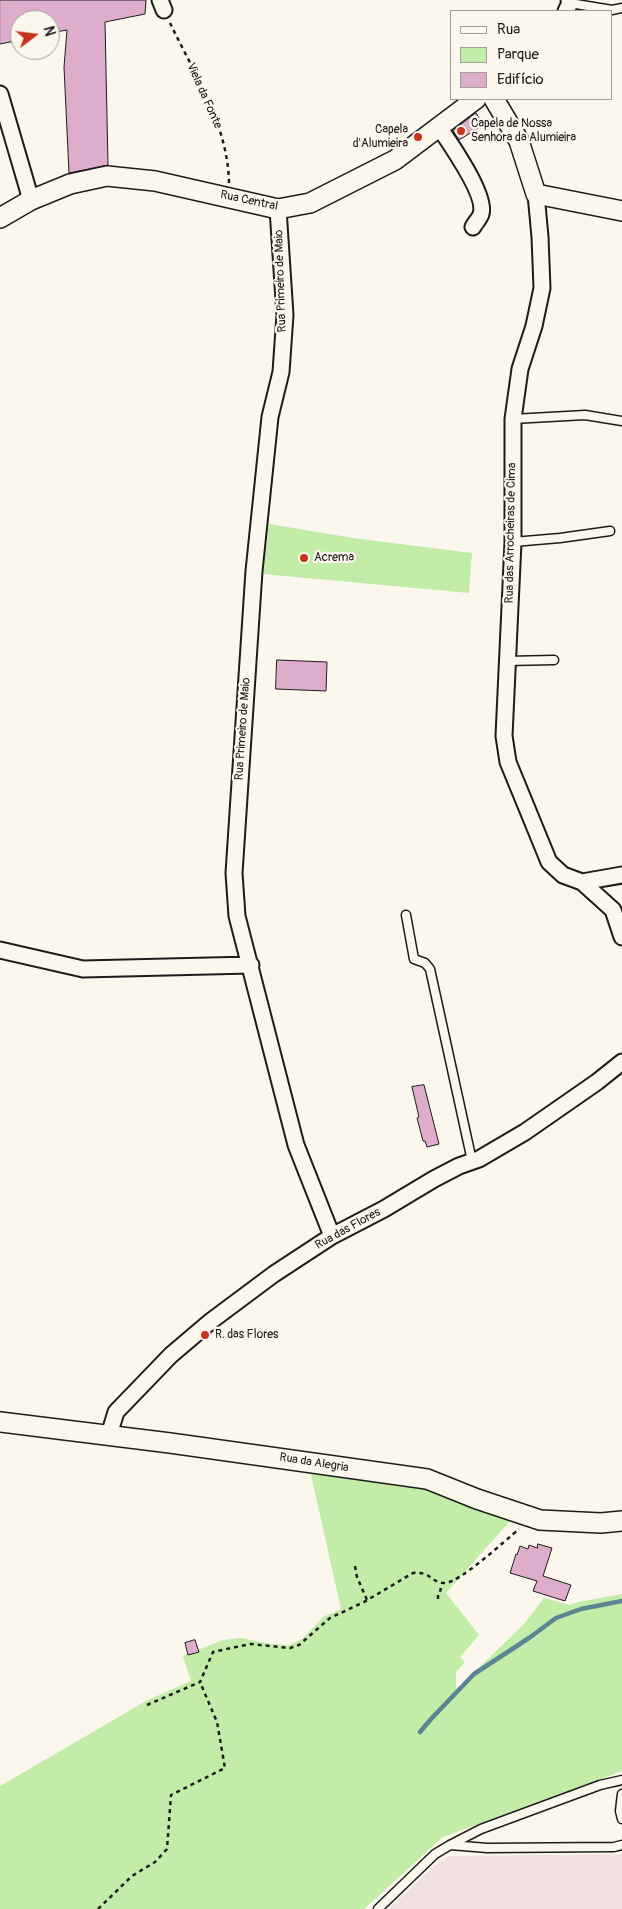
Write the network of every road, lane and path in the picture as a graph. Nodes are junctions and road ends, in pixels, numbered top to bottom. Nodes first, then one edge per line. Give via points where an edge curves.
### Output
1 (162, 5) edge
2 (568, 5) edge
3 (622, 8) edge
4 (0, 98) edge
5 (475, 100) edge
6 (495, 100) edge
7 (439, 127) junction
8 (536, 194) junction
9 (229, 198) junction
10 (31, 200) junction
11 (278, 209) junction
12 (622, 211) edge
13 (0, 218) edge
14 (473, 227) dead end
15 (513, 418) junction
16 (622, 421) edge
17 (610, 531) dead end
18 (513, 542) junction
19 (554, 660) dead end
20 (506, 661) junction
21 (622, 875) edge
22 (582, 882) junction
23 (406, 915) dead end
24 (622, 937) edge
25 (0, 950) edge
26 (251, 964) junction
27 (622, 1062) edge
28 (472, 1161) junction
29 (332, 1236) junction
30 (0, 1422) edge
31 (109, 1435) junction
32 (532, 1518) junction
33 (622, 1521) edge
34 (355, 1566) dead end
35 (442, 1583) junction
36 (438, 1598) dead end
37 (367, 1600) junction
38 (200, 1682) junction
39 (147, 1705) dead end
40 (622, 1780) edge
41 (622, 1794) edge
42 (622, 1819) edge
43 (450, 1845) junction
44 (622, 1845) edge
45 (98, 1909) edge
46 (378, 1909) edge

1 - 9 path, Viela da Fonte via 208,100 225,145
2 - 3 lane via 612,10
4 - 10 street
5 - 7 street, Rua Central
6 - 8 street, Rua das Arrocheiras de Cima via 519,142
7 - 11 street, Rua Central via 395,160 310,203
7 - 14 street via 462,162 481,201 482,214
8 - 12 street
8 - 15 street, Rua das Arrocheiras de Cima via 542,288 520,369
9 - 10 street, Rua Central via 155,181 107,176 70,184
9 - 11 street, Rua Central
10 - 13 street, Rua Central
11 - 26 street, Rua Primeiro de Maio via 284,315 281,372 270,417 254,571 234,873 237,916
15 - 16 lane via 585,415
15 - 18 street, Rua das Arrocheiras de Cima
17 - 18 lane
18 - 20 street, Rua das Arrocheiras de Cima
19 - 20 lane
20 - 22 street, Rua das Arrocheiras de Cima via 504,736 508,762 549,862 563,875
21 - 22 street
22 - 24 street, Rua das Arrocheiras de Cima via 613,910
23 - 28 lane via 414,960 425,963 430,969
25 - 26 street via 83,969
26 - 29 street, Rua Primeiro de Maio via 296,1145
27 - 28 street, Rua das Flores via 525,1132
28 - 29 street, Rua das Flores
29 - 31 street, Rua das Flores via 274,1274 190,1338 116,1412
30 - 31 street, Rua da Alegria
31 - 32 street, Rua da Alegria via 427,1479
32 - 33 street, Rua da Alegria via 571,1523
32 - 35 path via 457,1580
34 - 37 path
35 - 36 path
35 - 37 path via 427,1574 413,1573
37 - 38 path via 330,1618 299,1645 290,1648 250,1644 213,1652
38 - 39 path
38 - 45 path via 217,1722 225,1768 171,1795 168,1849 155,1862 132,1876
40 - 43 lane via 481,1829
41 - 42 lane
43 - 44 lane via 488,1848
43 - 46 lane via 435,1854

